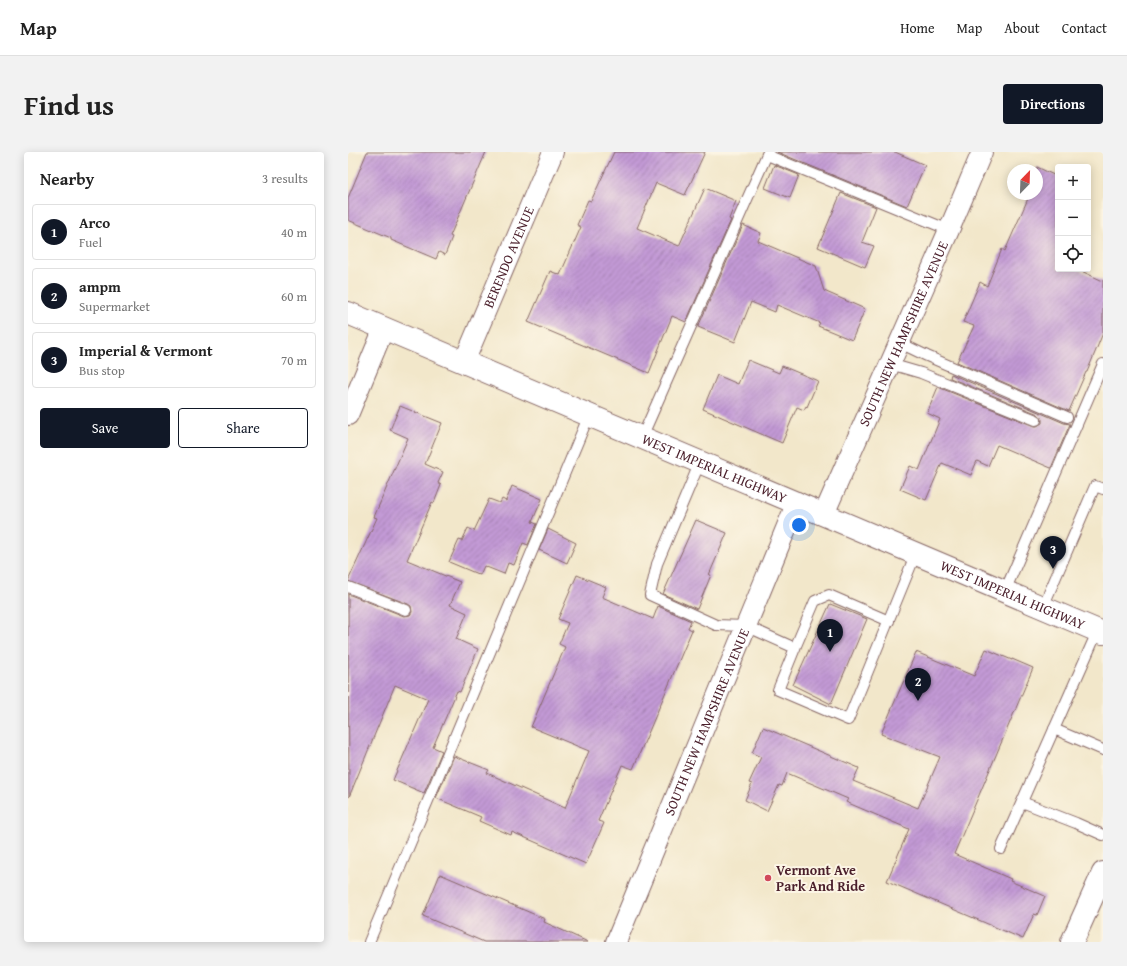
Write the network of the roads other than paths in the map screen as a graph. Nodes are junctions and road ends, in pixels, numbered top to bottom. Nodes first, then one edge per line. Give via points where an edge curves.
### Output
1 (553, 152) edge
2 (982, 152) edge
3 (767, 153) edge
4 (949, 230) junction
5 (348, 313) edge
6 (384, 328) junction
7 (900, 343) junction
8 (464, 362) junction
9 (890, 364) junction
10 (1103, 364) edge
11 (348, 415) edge
12 (589, 415) junction
13 (1067, 417) dead end
14 (1036, 420) dead end
15 (642, 437) junction
16 (700, 462) junction
17 (1103, 489) edge
18 (796, 502) junction
19 (824, 514) junction
20 (916, 553) junction
21 (348, 587) edge
22 (1005, 591) junction
23 (1043, 607) junction
24 (406, 610) dead end
25 (889, 621) junction
26 (746, 626) junction
27 (1100, 632) edge
28 (795, 648) junction
29 (1054, 729) junction
30 (1103, 750) edge
31 (1022, 802) junction
32 (1103, 835) edge
33 (1001, 849) dead end
34 (1103, 873) edge
35 (369, 942) edge
36 (616, 942) edge
37 (1072, 942) edge

1 - 8 street, BERENDO AVENUE
2 - 4 street, SOUTH NEW HAMPSHIRE AVENUE
3 - 4 lane
3 - 15 lane
4 - 7 street, SOUTH NEW HAMPSHIRE AVENUE
5 - 6 main road, WEST IMPERIAL HIGHWAY
6 - 8 main road, WEST IMPERIAL HIGHWAY
6 - 11 street
7 - 9 street, SOUTH NEW HAMPSHIRE AVENUE
7 - 13 lane
8 - 12 main road, WEST IMPERIAL HIGHWAY
9 - 14 lane via 922,373
9 - 19 street, SOUTH NEW HAMPSHIRE AVENUE
10 - 22 lane
12 - 15 main road, WEST IMPERIAL HIGHWAY
12 - 35 lane
15 - 16 main road, WEST IMPERIAL HIGHWAY
16 - 18 main road, WEST IMPERIAL HIGHWAY
16 - 26 lane via 657,564 650,595 716,625
17 - 23 lane via 1095,486
18 - 19 main road, WEST IMPERIAL HIGHWAY
18 - 26 street, SOUTH NEW HAMPSHIRE AVENUE
19 - 20 main road, WEST IMPERIAL HIGHWAY
20 - 22 main road, WEST IMPERIAL HIGHWAY
20 - 25 lane
21 - 24 lane
22 - 23 main road, WEST IMPERIAL HIGHWAY
23 - 27 main road, WEST IMPERIAL HIGHWAY
25 - 28 lane via 829,595 815,601
25 - 28 lane via 848,720 778,690
26 - 28 lane
26 - 36 street, SOUTH NEW HAMPSHIRE AVENUE
27 - 29 lane
29 - 30 lane
29 - 31 lane
31 - 32 lane
31 - 33 lane
34 - 37 main road

